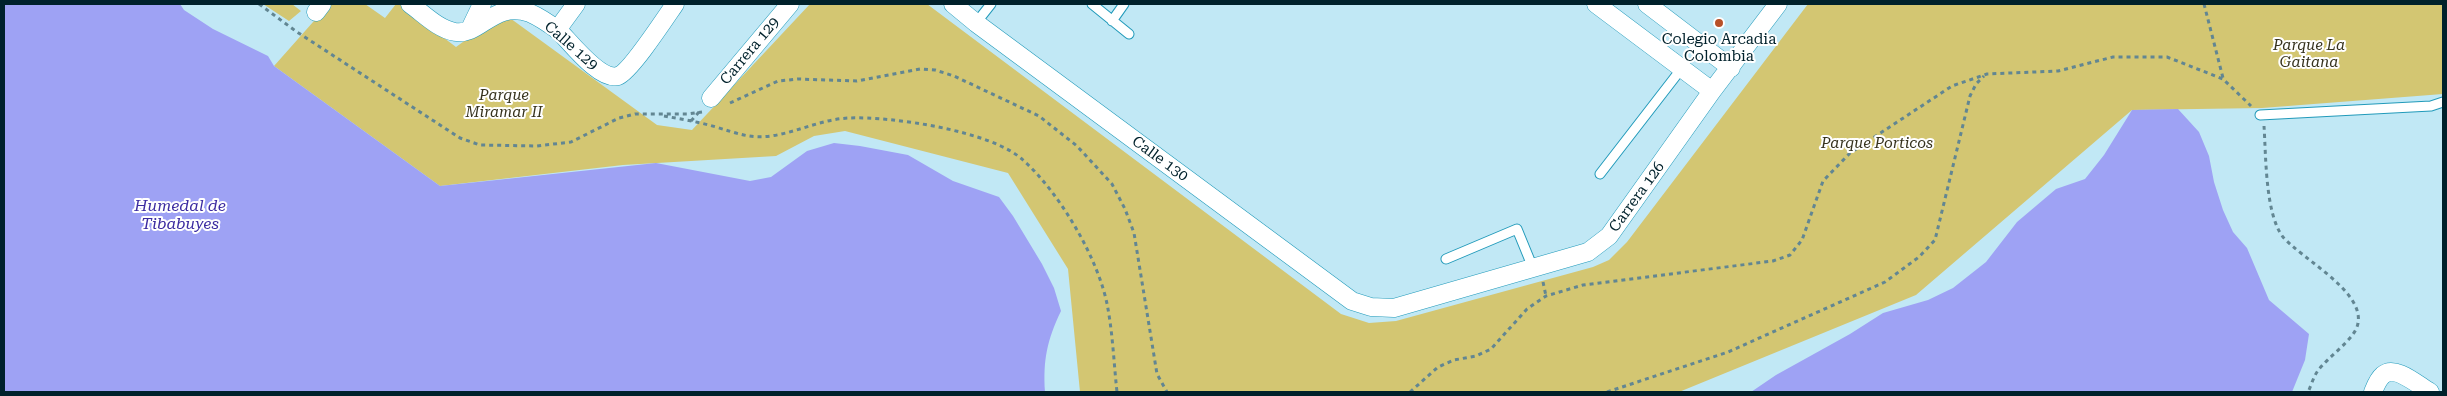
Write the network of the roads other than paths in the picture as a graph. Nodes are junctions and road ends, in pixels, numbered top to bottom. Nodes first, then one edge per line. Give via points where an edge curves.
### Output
1 (410, 4) edge
2 (482, 4) edge
3 (576, 4) edge
4 (675, 4) edge
5 (790, 4) edge
6 (953, 4) edge
7 (991, 4) edge
8 (1092, 4) edge
9 (1124, 4) edge
10 (1596, 4) edge
11 (1647, 4) edge
12 (1778, 4) edge
13 (1112, 20) junction
14 (976, 23) junction
15 (470, 29) junction
16 (557, 30) junction
17 (1129, 34) dead end
18 (1682, 68) junction
19 (1731, 68) junction
20 (1712, 91) junction
21 (2443, 102) edge
22 (714, 105) road end
23 (2260, 115) road end
24 (1600, 174) dead end
25 (1446, 259) dead end
26 (1533, 268) junction
27 (1371, 308) joint
28 (2372, 392) edge
29 (2430, 392) edge

1 - 15 street via 445,29 457,32
2 - 15 street
3 - 16 street
4 - 16 street, Calle 129 via 630,66 618,76 602,72 590,63
5 - 22 street, Carrera 129
6 - 14 street, Calle 130
7 - 14 lane
8 - 13 lane
9 - 13 lane
10 - 18 street
11 - 19 street
12 - 19 street, Carrera 126
13 - 17 lane
14 - 27 street, Calle 130 via 1352,301
15 - 16 street, Calle 129 via 499,11 510,9 529,13
18 - 20 street
18 - 24 lane
19 - 20 street, Carrera 126
20 - 26 street, Carrera 126 via 1609,236 1588,252
21 - 23 lane via 2431,106
25 - 26 lane via 1517,229
26 - 27 street, Carrera 126 via 1394,308
28 - 29 street via 2383,374 2390,372 2398,373

